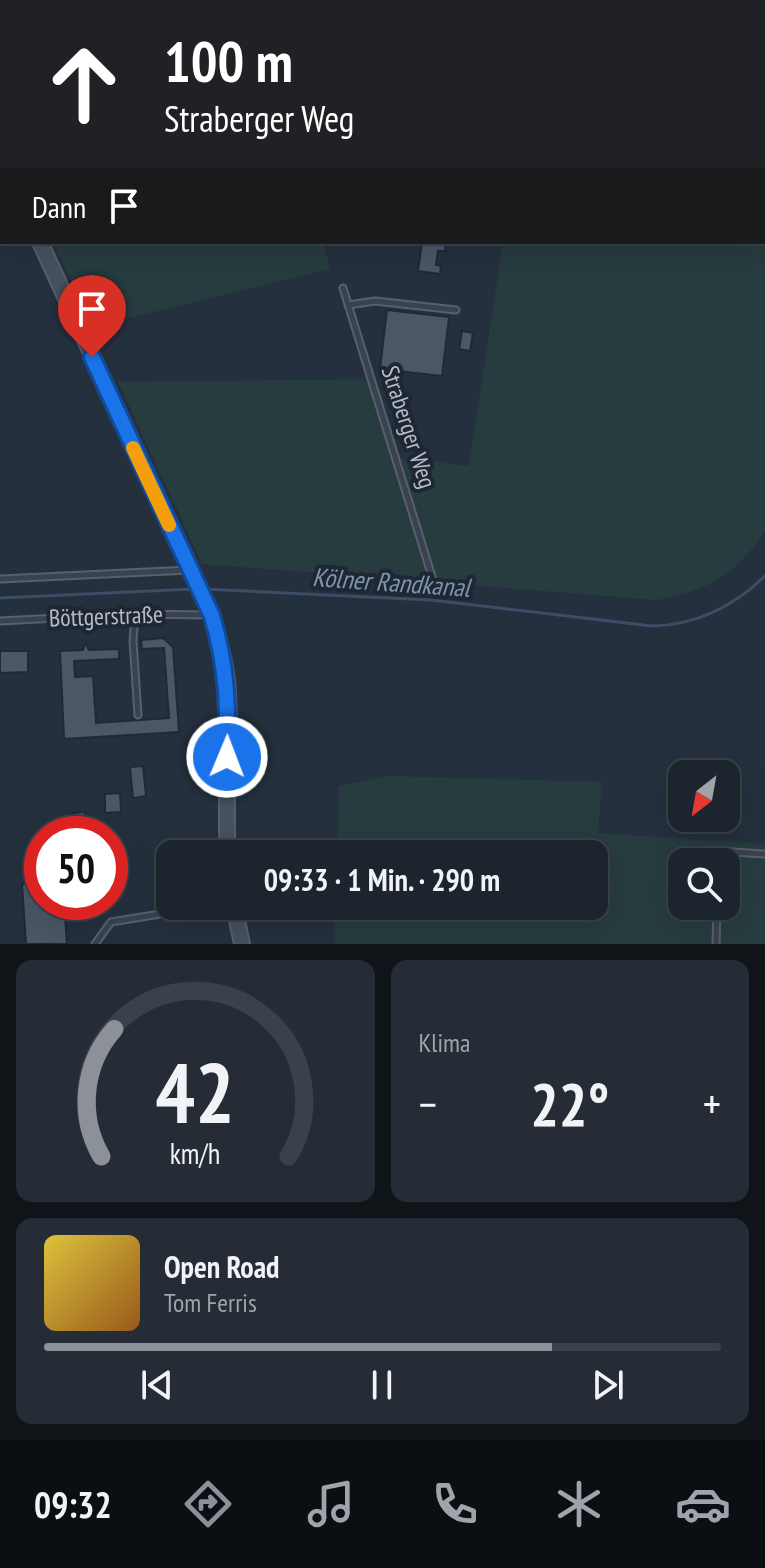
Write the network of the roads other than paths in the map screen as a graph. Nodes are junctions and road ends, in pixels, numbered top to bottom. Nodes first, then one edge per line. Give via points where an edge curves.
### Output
1 (41, 244) edge
2 (343, 288) dead end
3 (348, 305) junction
4 (456, 310) dead end
5 (192, 572) junction
6 (0, 579) edge
7 (433, 580) dead end
8 (210, 612) junction
9 (135, 614) junction
10 (0, 621) edge
11 (138, 715) dead end
12 (227, 840) edge
13 (740, 852) edge
14 (765, 854) edge
15 (156, 915) edge
16 (237, 920) edge
17 (717, 920) edge
18 (95, 944) edge
19 (242, 944) edge
20 (716, 944) edge

1 - 5 main road
2 - 3 lane, Straberger Weg
3 - 4 lane via 375,301
3 - 7 lane, Straberger Weg
5 - 6 lane
5 - 8 main road
8 - 9 lane, Böttgerstraße
8 - 12 main road via 228,694
9 - 10 lane, Böttgerstraße
9 - 11 lane
13 - 14 lane
15 - 18 lane via 111,922
16 - 19 main road
17 - 20 lane

